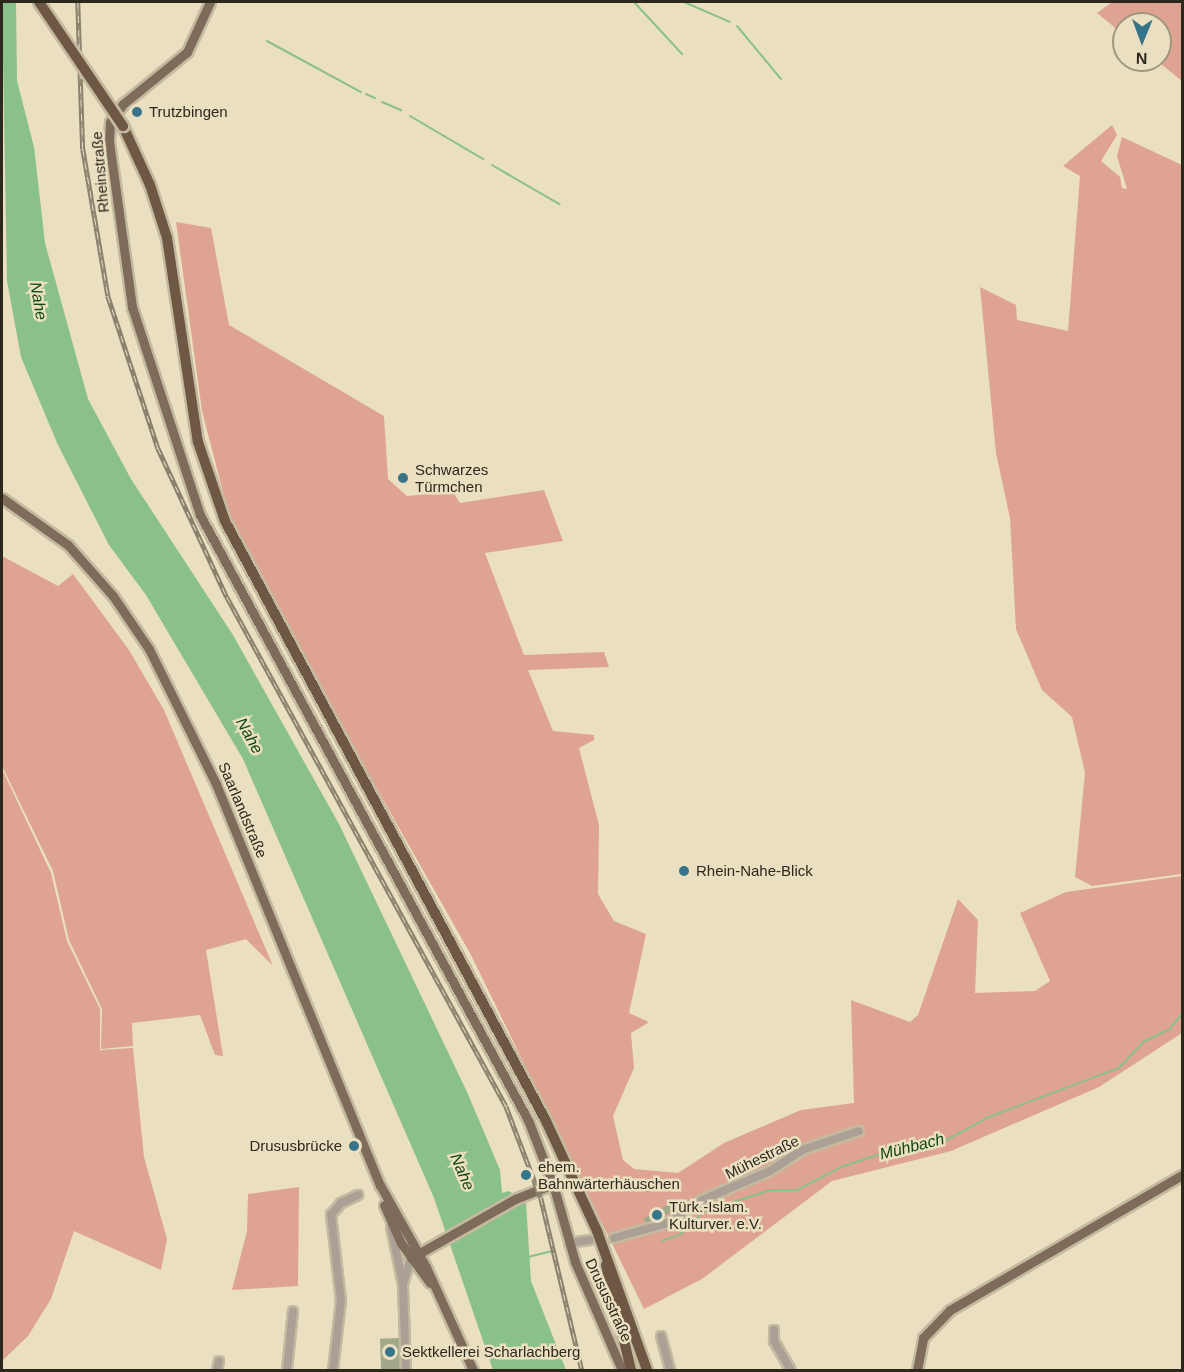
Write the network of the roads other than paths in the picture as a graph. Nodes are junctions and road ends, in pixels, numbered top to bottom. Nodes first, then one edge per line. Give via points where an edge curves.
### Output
1 (39, 2) edge
2 (210, 2) edge
3 (2, 498) edge
4 (859, 1131) dead end
5 (1182, 1175) edge
6 (553, 1184) junction
7 (380, 1185) junction
8 (358, 1195) dead end
9 (390, 1223) junction
10 (614, 1238) dead end
11 (590, 1240) dead end
12 (569, 1242) junction
13 (604, 1249) junction
14 (414, 1256) junction
15 (399, 1270) junction
16 (423, 1275) junction
17 (403, 1283) junction
18 (442, 1300) junction
19 (293, 1311) dead end
20 (774, 1330) dead end
21 (661, 1336) dead end
22 (219, 1362) dead end
23 (217, 1371) edge
24 (287, 1371) edge
25 (333, 1371) edge
26 (406, 1371) edge
27 (473, 1371) edge
28 (622, 1371) edge
29 (631, 1371) edge
30 (647, 1371) edge
31 (670, 1371) edge
32 (791, 1371) edge
33 (917, 1371) edge

1 - 13 highway, bridge via 123,126 150,185 167,238 198,442 225,521 546,1121
2 - 6 main road, Rheinstraße via 188,52 123,104 110,122 109,141 132,307 185,478 219,555 510,1085
3 - 7 main road, Saarlandstraße via 68,545 113,596 149,649 216,784
4 - 10 street, Mühestraße via 802,1150 770,1171 702,1200 671,1222
5 - 33 main road via 950,1310 923,1338
6 - 12 main road, Drususstraße
6 - 14 main road
7 - 9 main road, Saarlandstraße
7 - 14 main road, Saarlandstraße
8 - 25 street via 341,1203 331,1215 341,1302
9 - 14 main road, Saarlandstraße
9 - 15 street
11 - 12 street
12 - 28 main road, Drususstraße
13 - 29 highway via 610,1297
13 - 30 highway
14 - 15 street via 401,1263
14 - 16 main road
14 - 17 street
14 - 18 main road
15 - 17 street
16 - 17 street
16 - 18 main road
17 - 26 street
18 - 27 main road
19 - 24 street
20 - 32 street via 774,1341
21 - 31 street
22 - 23 street

